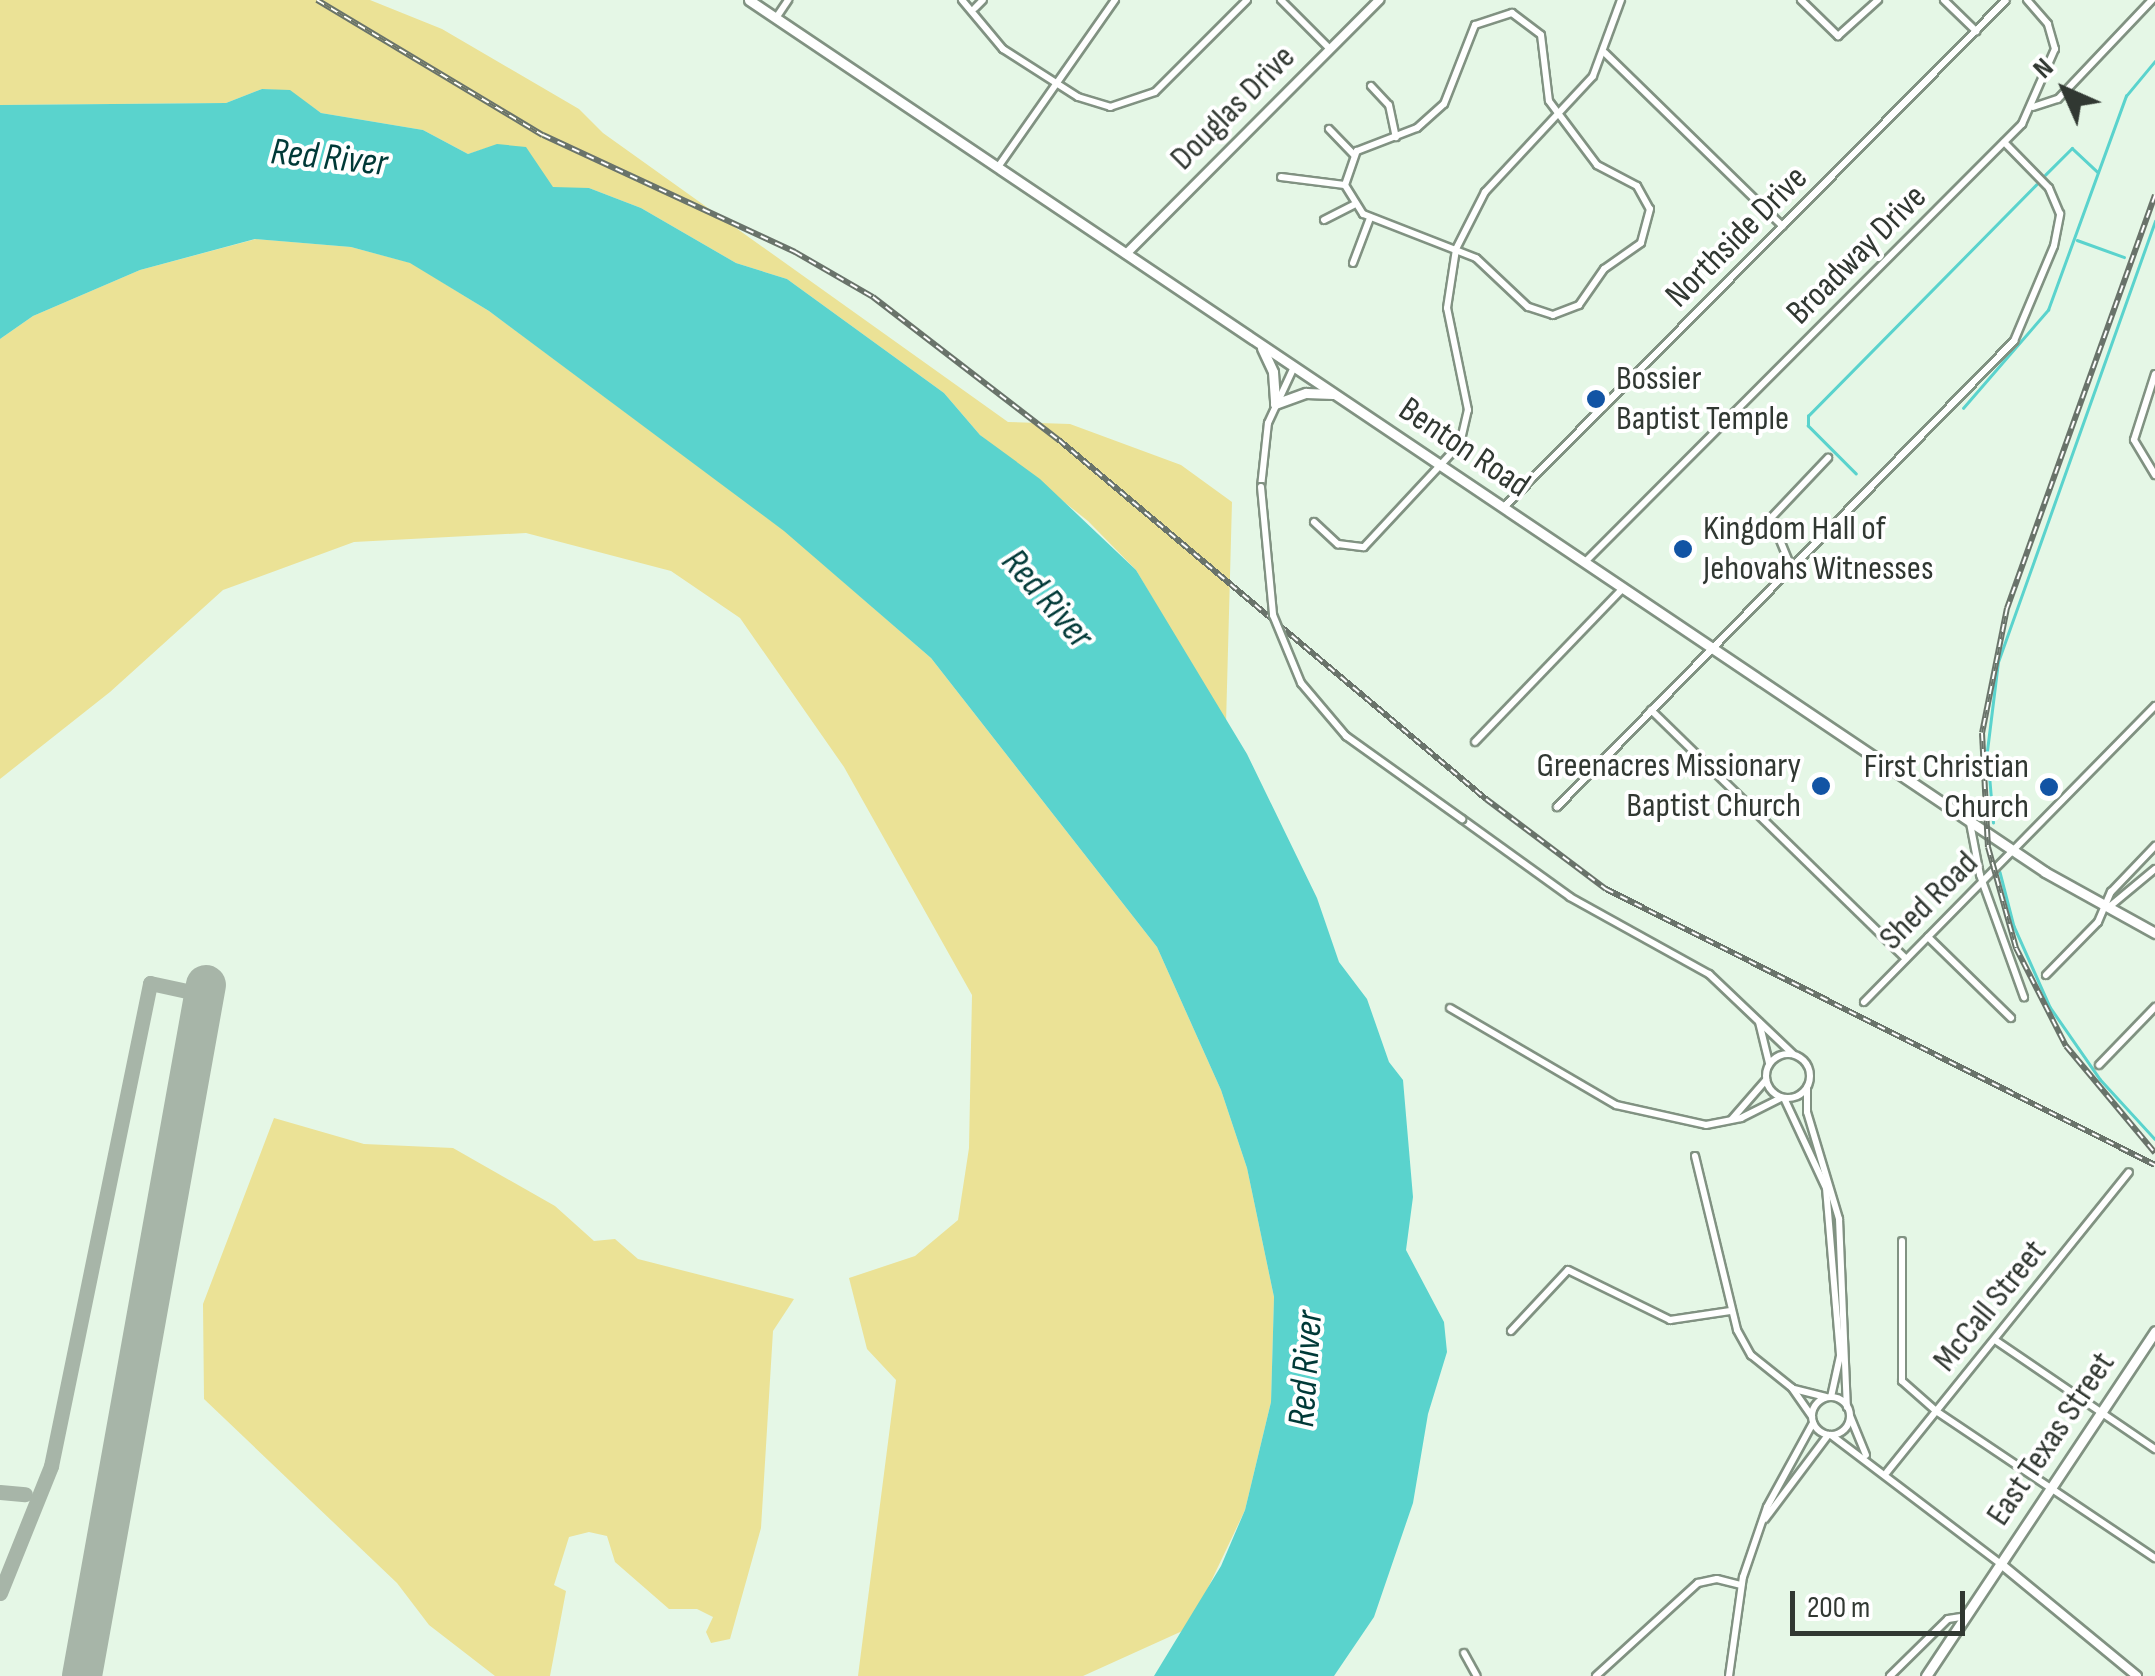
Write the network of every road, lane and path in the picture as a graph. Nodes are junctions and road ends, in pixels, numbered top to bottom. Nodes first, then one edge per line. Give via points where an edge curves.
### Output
1 (749, 0) edge
2 (788, 0) edge
3 (962, 0) edge
4 (983, 0) edge
5 (1115, 0) edge
6 (1247, 0) edge
7 (1281, 0) edge
8 (1379, 0) edge
9 (1621, 0) edge
10 (1801, 0) edge
11 (1878, 0) edge
12 (1944, 0) edge
13 (2006, 0) edge
14 (2028, 0) edge
15 (2152, 0) edge
16 (975, 8) junction
17 (776, 18) junction
18 (1976, 31) junction
19 (1330, 50) junction
20 (1605, 53) junction
21 (1055, 82) junction
22 (1371, 86) dead end
23 (2034, 107) junction
24 (1561, 114) junction
25 (1328, 129) dead end
26 (1396, 137) junction
27 (2004, 142) junction
28 (1354, 154) junction
29 (997, 168) junction
30 (1280, 177) dead end
31 (1345, 185) junction
32 (1353, 205) junction
33 (1370, 218) junction
34 (1324, 220) dead end
35 (1782, 226) junction
36 (1456, 249) junction
37 (1126, 254) junction
38 (1352, 263) dead end
39 (1260, 344) junction
40 (1294, 367) junction
41 (2155, 374) edge
42 (1336, 394) junction
43 (1274, 404) junction
44 (1828, 458) dead end
45 (1444, 468) junction
46 (2155, 475) edge
47 (1503, 508) junction
48 (1314, 522) dead end
49 (1585, 562) junction
50 (1791, 568) junction
51 (1623, 588) junction
52 (1713, 649) junction
53 (2155, 707) edge
54 (1651, 710) junction
55 (1475, 742) dead end
56 (1557, 806) dead end
57 (1970, 822) junction
58 (2155, 846) edge
59 (2014, 851) junction
60 (2155, 869) edge
61 (1983, 882) junction
62 (2107, 908) junction
63 (2155, 933) edge
64 (1928, 937) junction
65 (1906, 959) junction
66 (2046, 975) dead end
67 (2024, 997) dead end
68 (1864, 1002) dead end
69 (2155, 1007) edge
70 (1450, 1008) dead end
71 (2011, 1018) dead end
72 (1758, 1020) junction
73 (1793, 1054) junction
74 (2099, 1065) dead end
75 (1768, 1066) junction
76 (1766, 1080) junction
77 (1807, 1088) junction
78 (1783, 1098) junction
79 (1732, 1120) junction
80 (1695, 1156) dead end
81 (2130, 1172) dead end
82 (1902, 1241) dead end
83 (1730, 1311) junction
84 (1511, 1331) dead end
85 (2155, 1331) edge
86 (1995, 1340) junction
87 (1792, 1388) junction
88 (1830, 1397) junction
89 (1848, 1410) junction
90 (1936, 1411) junction
91 (2100, 1413) junction
92 (1813, 1420) junction
93 (1829, 1435) junction
94 (2155, 1449) edge
95 (1866, 1456) junction
96 (1888, 1472) junction
97 (2051, 1487) junction
98 (1764, 1520) junction
99 (2155, 1558) edge
100 (2000, 1564) junction
101 (1741, 1585) junction
102 (1966, 1616) junction
103 (1464, 1653) dead end
104 (1477, 1676) edge
105 (1596, 1676) edge
106 (1729, 1676) edge
107 (1890, 1676) edge
108 (1926, 1676) edge
109 (2138, 1676) edge

1 - 17 main road, Benton Road
2 - 17 street
3 - 16 street
4 - 16 street
5 - 21 street
6 - 21 street via 1143,99 1101,106
7 - 19 street
8 - 19 street, Douglas Drive
9 - 20 street
10 - 11 street via 1838,36
12 - 18 street
13 - 18 street, Northside Drive
14 - 23 street, Broadway Drive via 2051,29 2055,50
15 - 23 street via 2058,99
16 - 21 street via 998,45
17 - 29 main road, Benton Road
18 - 35 street, Northside Drive
19 - 37 street, Douglas Drive
20 - 24 street
20 - 35 street
21 - 29 street
22 - 26 street via 1389,105
23 - 27 street, Broadway Drive
24 - 26 street via 1543,88 1541,36 1528,20 1502,12 1471,30 1444,104
24 - 36 street via 1486,192
24 - 36 street via 1597,164 1645,196 1651,222 1642,243 1604,270 1573,309 1553,316 1528,307 1498,273
25 - 28 street
26 - 28 street
27 - 49 street, Broadway Drive
27 - 50 street via 2049,188 2060,214 2025,322 2002,357
28 - 31 street
29 - 37 main road, Benton Road
30 - 31 street
31 - 32 street
32 - 33 street
32 - 34 street
33 - 36 street
33 - 38 street
35 - 47 street, Northside Drive
36 - 45 street via 1447,315 1468,418
37 - 39 main road, Benton Road
39 - 40 main road, Benton Road
39 - 43 main road via 1273,372
40 - 42 main road, Benton Road
40 - 43 street
41 - 46 street via 2134,440
42 - 43 main road via 1306,393
42 - 45 main road, Benton Road
43 - 72 street, bridge via 1261,487 1273,615 1300,683 1334,726 1582,904 1709,974
44 - 50 street via 1772,515 1772,531
45 - 47 main road, Benton Road
45 - 48 street via 1364,547 1338,544
47 - 49 main road, Benton Road
49 - 51 main road, Benton Road
50 - 52 street
51 - 52 main road, Benton Road
51 - 55 street
52 - 54 street
52 - 57 main road, Benton Road
53 - 59 street, Shed Road
54 - 56 street
54 - 65 street
57 - 59 main road, Benton Road
57 - 61 street
58 - 62 street via 2110,892
59 - 61 street, Shed Road
59 - 62 main road, Benton Road
60 - 62 street
61 - 64 street, Shed Road
61 - 67 street
62 - 63 main road, Benton Road
62 - 66 street
64 - 65 street, Shed Road
64 - 71 street
65 - 68 street, Shed Road
69 - 74 street
70 - 79 street via 1605,1101 1690,1122
72 - 73 street
72 - 75 street
73 - 75 street
73 - 77 street via 1809,1067
75 - 76 street
76 - 78 street
76 - 79 street
77 - 78 street
77 - 89 street via 1809,1119 1838,1209
78 - 79 street
78 - 88 street via 1826,1188 1840,1356
80 - 83 street
81 - 86 street, McCall Street
82 - 90 street via 1898,1371
83 - 84 street via 1670,1320 1568,1270
83 - 87 street via 1752,1356
85 - 91 main road, East Texas Street
86 - 90 street, McCall Street
86 - 91 street
87 - 88 street
87 - 92 street
88 - 89 street
88 - 92 street
89 - 93 street via 1847,1426
89 - 95 street
90 - 96 street, McCall Street
90 - 97 street
91 - 94 street
91 - 97 main road, East Texas Street
92 - 93 street
92 - 98 street
93 - 95 street
93 - 98 street
95 - 96 street
96 - 100 street
97 - 99 street
97 - 100 main road, East Texas Street
98 - 101 street
100 - 102 main road, East Texas Street
100 - 109 street
101 - 105 street via 1717,1578 1698,1584
101 - 106 street
102 - 107 street via 1948,1619
102 - 108 main road, East Texas Street
103 - 104 street

